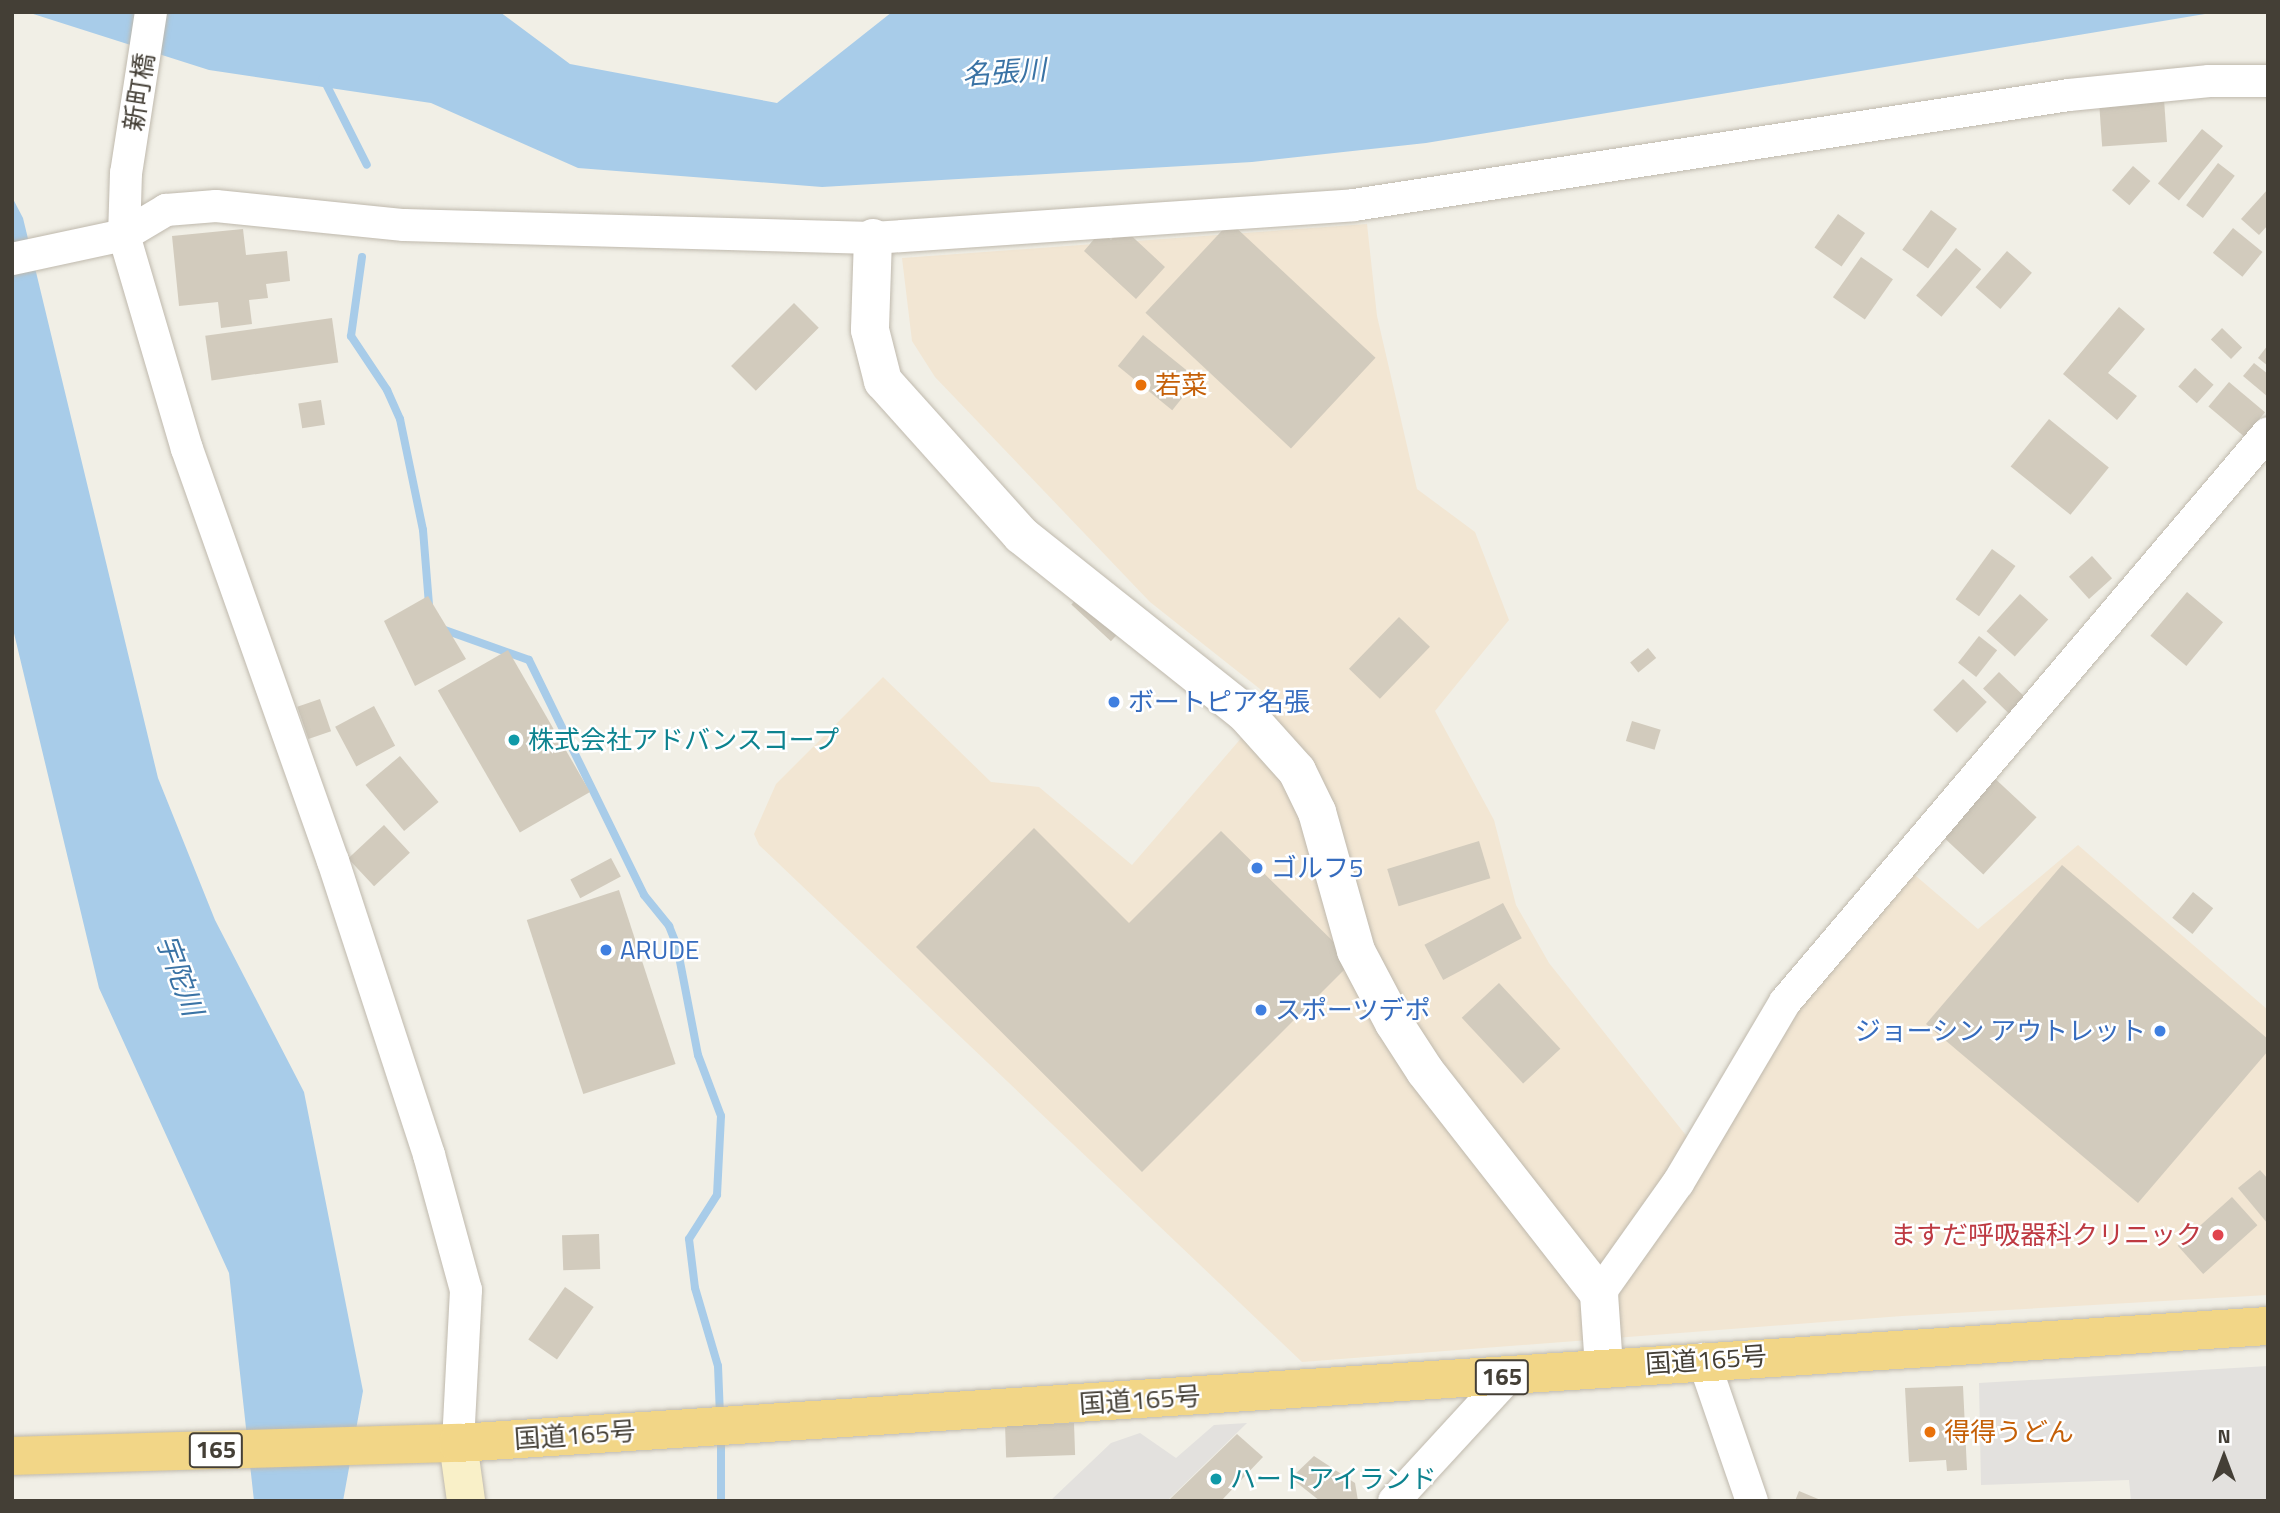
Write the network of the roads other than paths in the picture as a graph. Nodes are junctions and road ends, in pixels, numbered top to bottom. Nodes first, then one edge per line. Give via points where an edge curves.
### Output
1 (151, 12) edge
2 (2268, 81) edge
3 (110, 237) junction
4 (873, 238) junction
5 (12, 259) edge
6 (2265, 445) edge
7 (1599, 1293) junction
8 (2268, 1326) edge
9 (1703, 1359) junction
10 (1604, 1367) junction
11 (1508, 1377) junction
12 (458, 1443) junction
13 (12, 1456) edge
14 (466, 1501) edge
15 (1394, 1501) edge
16 (1752, 1501) edge

1 - 3 street, 新町橋 via 126,173
2 - 4 street via 2209,81 2069,95 1354,205
3 - 4 street via 166,210 216,206 404,225
3 - 5 street
3 - 12 street, 新町橋 via 333,861 429,1154 466,1290
4 - 7 street via 870,330 883,381 1021,536 1245,713 1297,771 1317,811 1356,951 1394,1023 1426,1071
6 - 7 street via 1785,1002 1678,1182
7 - 10 street
8 - 9 highway, 国道165号 / 165
9 - 10 highway, 国道165号 / 165
9 - 16 street
10 - 11 highway, 国道165号 / 165
11 - 12 highway, 国道165号 / 165
11 - 15 street
12 - 13 highway, 国道165号 / 165
12 - 14 main road

